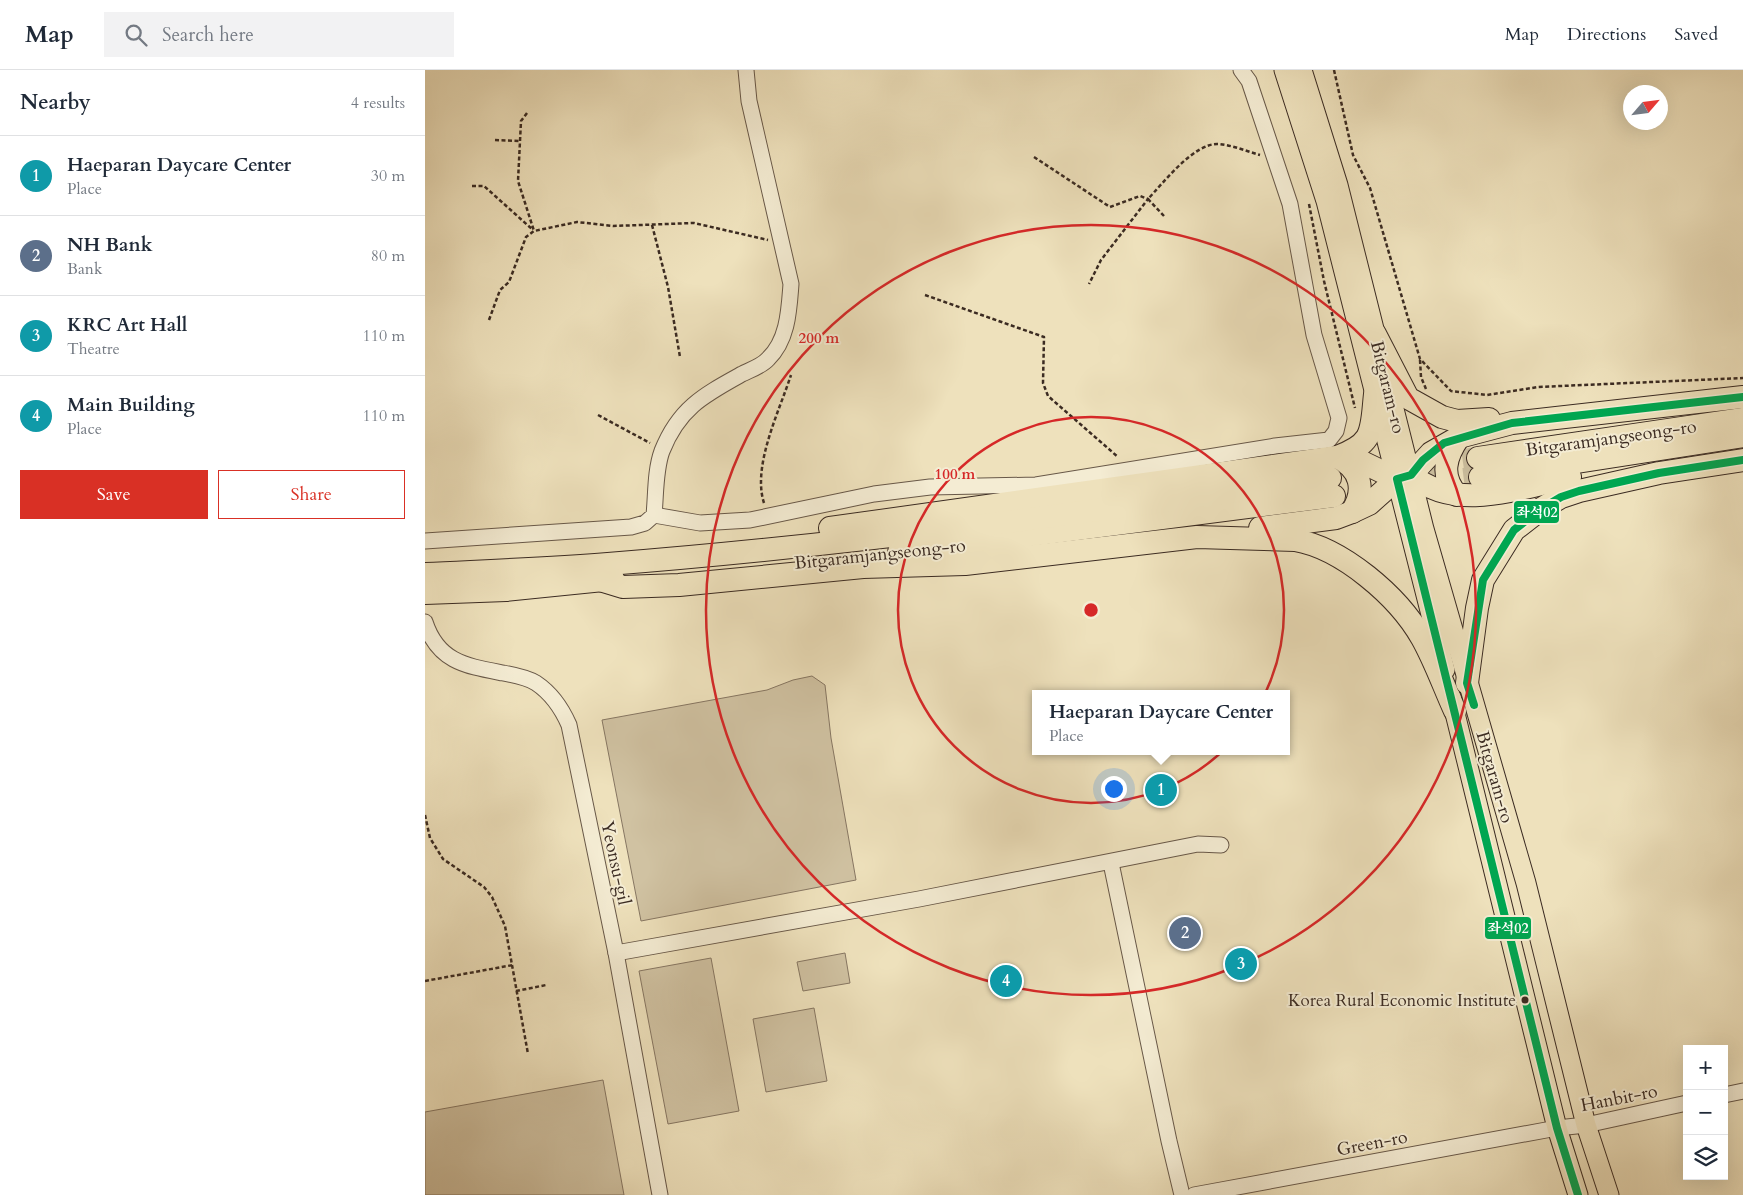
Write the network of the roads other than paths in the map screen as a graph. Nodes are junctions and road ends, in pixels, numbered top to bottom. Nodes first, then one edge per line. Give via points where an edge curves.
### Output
1 (746, 70) edge
2 (1241, 70) edge
3 (1284, 70) edge
4 (1302, 70) edge
5 (1375, 334) junction
6 (1375, 394) junction
7 (1743, 397) edge
8 (1743, 419) edge
9 (1512, 423) junction
10 (1743, 436) edge
11 (1459, 437) junction
12 (1337, 457) junction
13 (1743, 460) edge
14 (1659, 473) junction
15 (1404, 477) junction
16 (1457, 495) junction
17 (1352, 512) junction
18 (654, 515) junction
19 (1197, 537) junction
20 (425, 541) edge
21 (556, 567) junction
22 (425, 574) edge
23 (600, 580) junction
24 (425, 593) edge
25 (425, 622) edge
26 (1467, 683) junction
27 (1455, 712) junction
28 (1221, 845) dead end
29 (1111, 863) junction
30 (616, 953) junction
31 (1743, 1091) edge
32 (1728, 1094) edge
33 (1683, 1104) edge
34 (1586, 1125) junction
35 (1557, 1128) junction
36 (660, 1195) edge
37 (1182, 1195) edge
38 (1194, 1195) edge
39 (1578, 1195) edge
40 (1609, 1195) edge

1 - 18 street via 749,101 791,284 789,314 768,360 701,397 684,415 659,460
2 - 18 street via 1249,81 1290,204 1314,335 1339,418 1336,431 1329,440 1036,485 931,487 874,494 765,517 700,523
3 - 6 main road, Bitgaram-ro via 1326,201
4 - 5 main road, Bitgaram-ro via 1338,185
5 - 9 highway via 1408,398 1457,421 1499,419
5 - 15 main road, Bitgaram-ro
6 - 12 highway via 1370,432 1363,444
6 - 15 main road, Bitgaram-ro
7 - 9 highway
8 - 10 highway, Bitgaramjangseong-ro via 1479,468
9 - 11 highway
11 - 15 highway via 1444,443
11 - 16 highway via 1447,457 1445,469 1450,487
12 - 15 highway
12 - 17 highway via 1349,463 1359,480 1360,497
12 - 21 highway via 788,535 621,551
13 - 14 highway
14 - 16 highway via 1584,475 1487,495
14 - 26 highway via 1561,497 1514,530 1483,580
15 - 16 highway via 1445,494
15 - 17 highway via 1369,504
15 - 26 main road, Bitgaram-ro
15 - 27 main road, Bitgaram-ro
17 - 19 highway via 1337,518
18 - 20 street via 645,523 631,527
19 - 23 highway via 965,564 863,566 679,585 623,587
19 - 27 highway via 1308,542 1349,562 1391,599 1422,637
21 - 22 highway, Bitgaramjangseong-ro
21 - 23 highway, Bitgaramjangseong-ro via 793,547 1332,487 876,555
23 - 24 highway, Bitgaramjangseong-ro via 506,590
25 - 30 street, Yeonsu-gil via 432,641 440,650 466,665 519,676 536,683 563,712 569,726
26 - 34 main road, Bitgaram-ro via 1525,883
27 - 35 main road, Bitgaram-ro
28 - 29 street via 1198,844
29 - 30 street
29 - 37 street
30 - 36 street, Yeonsu-gil
31 - 32 street
33 - 34 street, Hanbit-ro
34 - 35 street, Hanbit-ro
34 - 40 main road, Bitgaram-ro
35 - 38 street, Green-ro
35 - 39 main road, Bitgaram-ro

